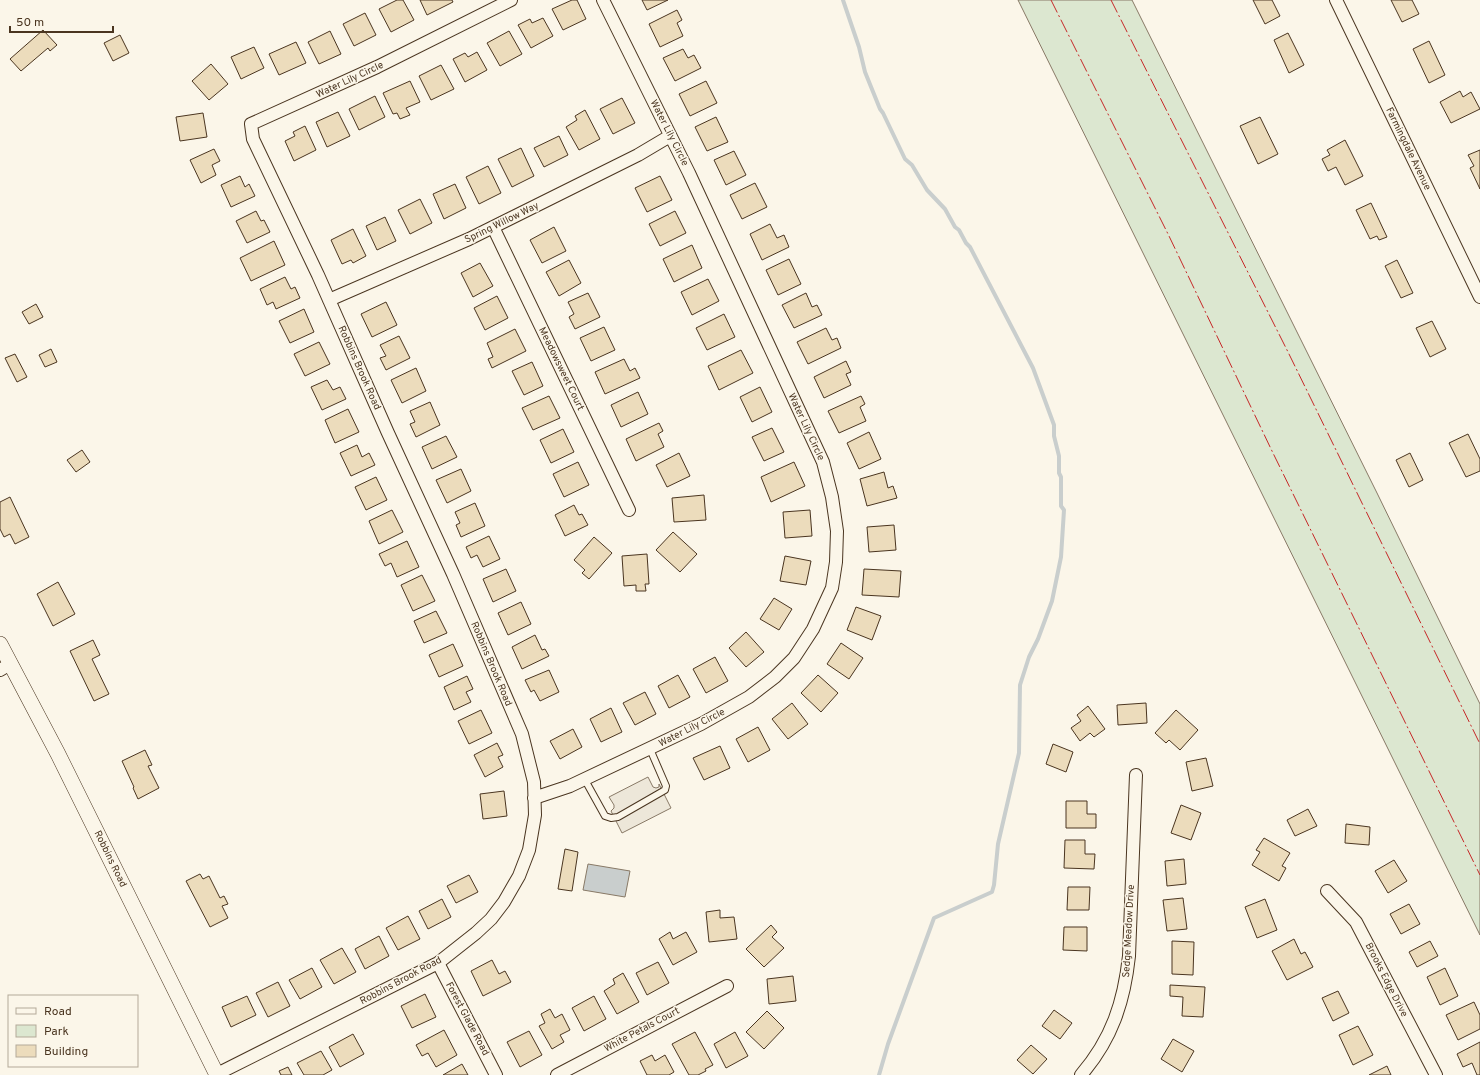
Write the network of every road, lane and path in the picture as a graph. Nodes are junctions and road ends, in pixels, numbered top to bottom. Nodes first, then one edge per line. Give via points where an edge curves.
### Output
1 (511, 0) edge
2 (603, 0) edge
3 (1336, 0) edge
4 (252, 124) joint
5 (670, 136) junction
6 (493, 227) junction
7 (1480, 297) edge
8 (329, 300) junction
9 (629, 510) dead end
10 (0, 644) edge
11 (5, 667) edge
12 (650, 749) junction
13 (1136, 775) dead end
14 (585, 780) junction
15 (534, 798) junction
16 (1327, 891) dead end
17 (438, 963) junction
18 (728, 986) dead end
19 (217, 1075) edge
20 (496, 1075) edge
21 (557, 1075) edge
22 (1081, 1075) edge
23 (1436, 1075) edge

1 - 4 street, Water Lily Circle via 377,67
2 - 5 street, Water Lily Circle
3 - 7 street, Farmingdale Avenue
4 - 8 street, Robbins Brook Road via 253,139
5 - 6 street, Spring Willow Way via 638,156
5 - 12 street, Water Lily Circle via 823,462 832,496 837,532 832,588 813,629 794,658 749,697
6 - 8 street, Spring Willow Way
6 - 9 street, Meadowsweet Court
8 - 15 street, Robbins Brook Road via 522,734 534,782
10 - 11 street, Robbins Road
11 - 19 street, Robbins Road via 58,754
12 - 14 street, Water Lily Circle
12 - 14 lane via 666,786 665,790 618,817 605,816
13 - 22 street, Sedge Meadow Drive via 1126,979 1114,1022 1104,1043
14 - 15 street, Water Lily Circle
15 - 17 street, Robbins Brook Road via 535,815 529,850 519,876 504,902 491,919
16 - 23 street, Brooks Edge Drive via 1356,922
17 - 19 street, Robbins Brook Road
17 - 20 street, Forest Glade Road
18 - 21 street, White Petals Court

